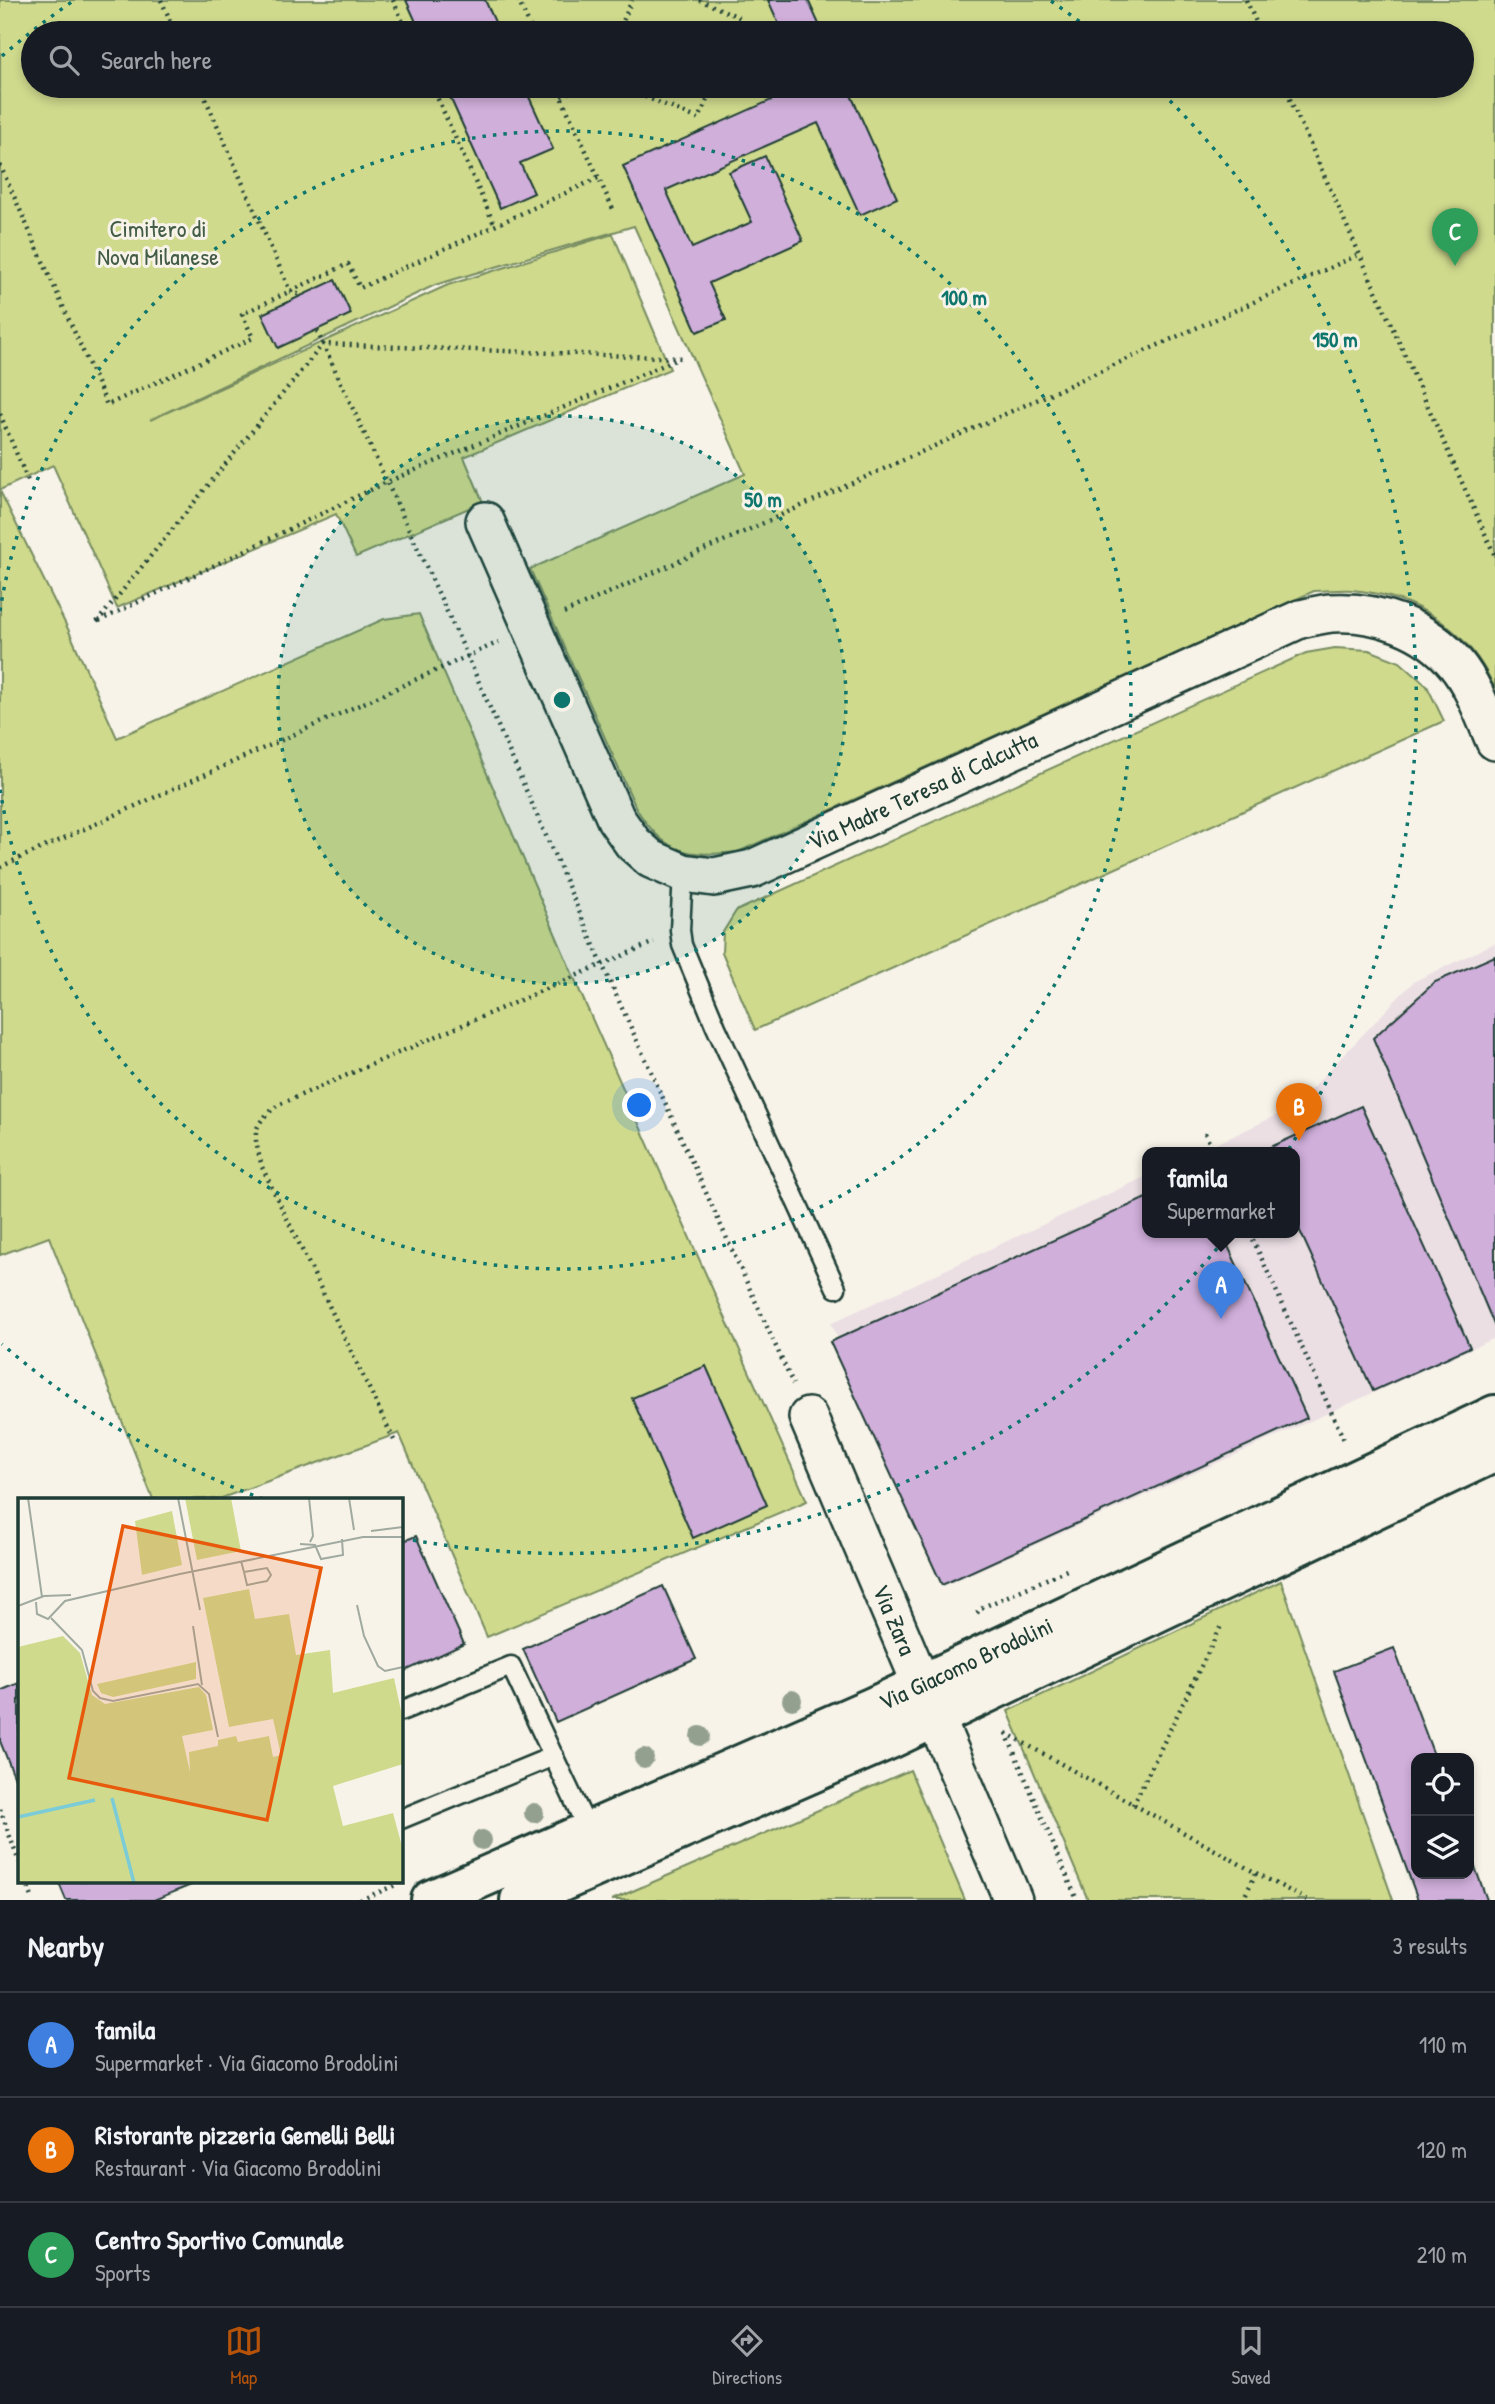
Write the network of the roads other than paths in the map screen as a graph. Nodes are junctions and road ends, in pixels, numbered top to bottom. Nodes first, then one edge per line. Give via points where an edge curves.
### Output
1 (485, 521) dead end
2 (1495, 741) edge
3 (682, 873) junction
4 (836, 1288) dead end
5 (1495, 1415) edge
6 (808, 1417) road end
7 (1495, 1452) edge
8 (929, 1700) junction
9 (402, 1711) edge
10 (554, 1756) junction
11 (402, 1819) edge
12 (589, 1832) junction
13 (431, 1900) edge
14 (520, 1900) edge
15 (1013, 1900) edge

1 - 3 street, Via Madre Teresa di Calcutta via 616,819 651,859
2 - 3 street, Via Madre Teresa di Calcutta via 1457,665 1427,637 1394,621 1358,613 1329,613 1300,619 752,869 714,877
3 - 4 lane via 682,946
5 - 8 main road, Via Giacomo Brodolini
6 - 8 street, Via Zara
7 - 8 main road, Via Giacomo Brodolini
8 - 12 main road, Via Giacomo Brodolini
8 - 14 main road, Via Giacomo Brodolini via 890,1739
8 - 15 street, Via Zara
9 - 10 lane via 511,1666
10 - 11 lane
10 - 12 lane
12 - 13 main road, Via Giacomo Brodolini

